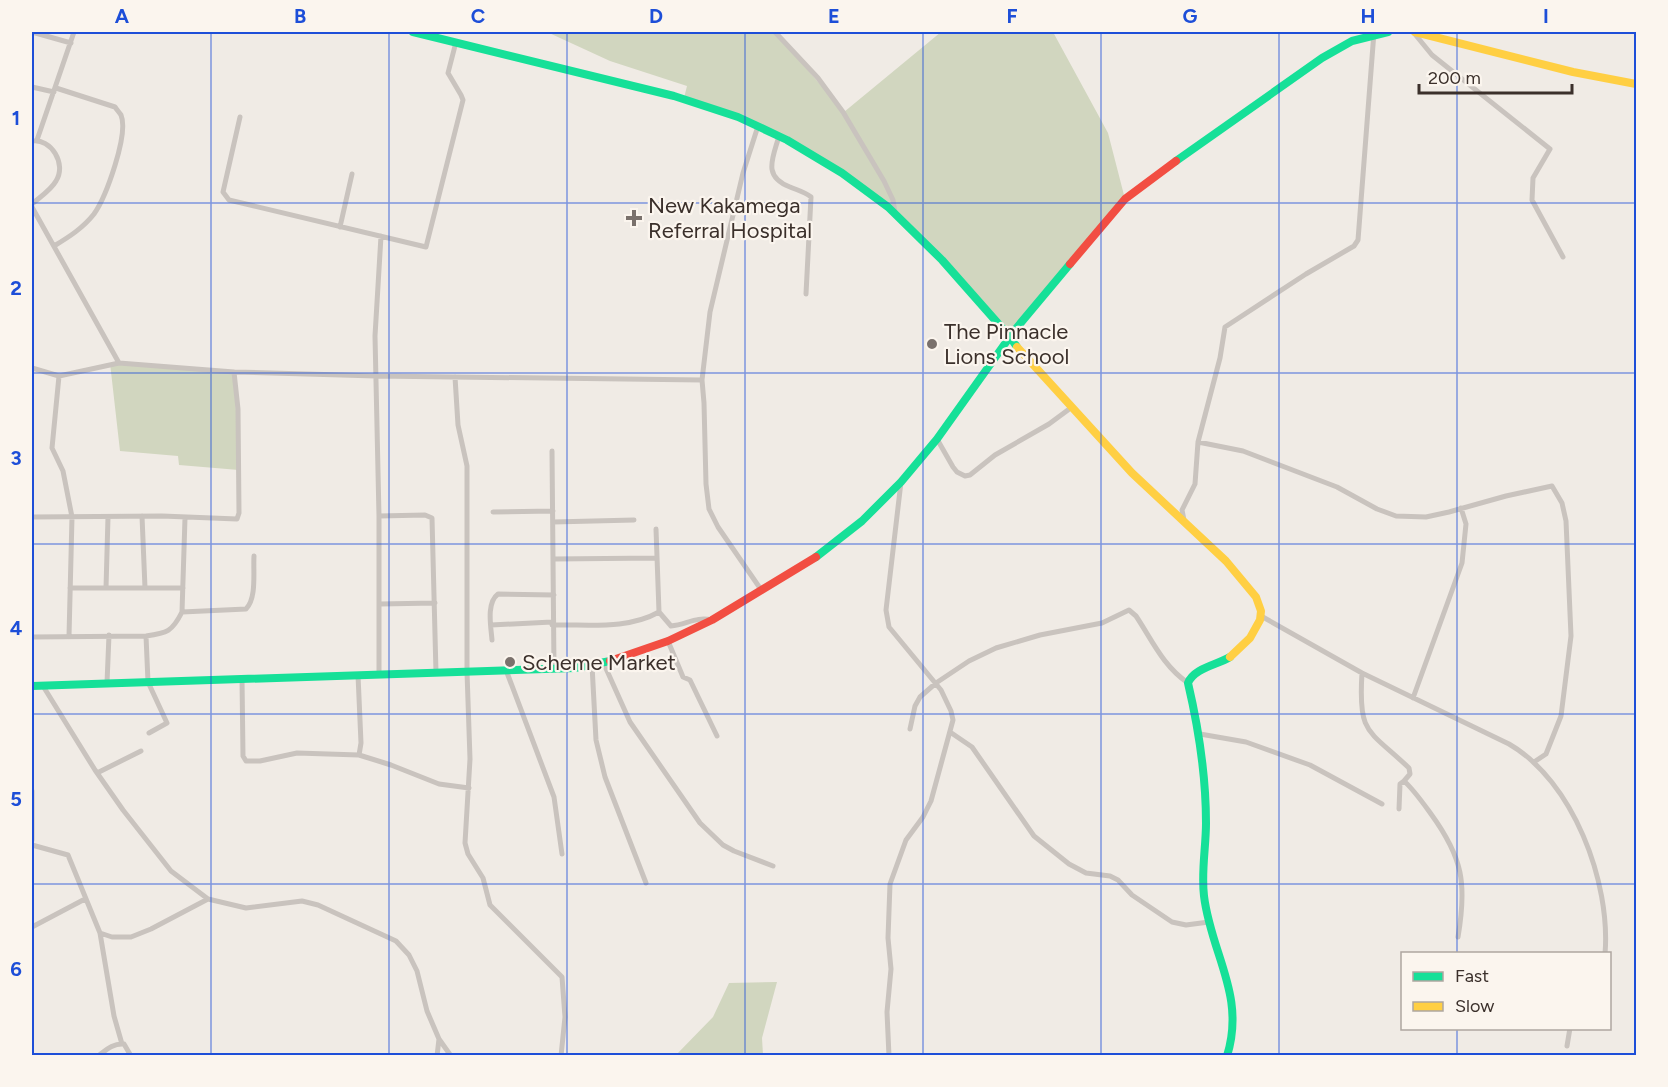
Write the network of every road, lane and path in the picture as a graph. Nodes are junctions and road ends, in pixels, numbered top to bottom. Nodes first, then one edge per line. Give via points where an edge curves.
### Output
1 (32, 32) edge
2 (74, 32) edge
3 (413, 32) edge
4 (775, 32) edge
5 (1388, 32) edge
6 (1414, 32) edge
7 (1374, 33) edge
8 (1440, 34) edge
9 (456, 42) junction
10 (71, 43) junction
11 (1636, 84) edge
12 (32, 87) edge
13 (55, 90) junction
14 (240, 117) dead end
15 (758, 126) junction
16 (779, 136) junction
17 (34, 140) edge
18 (352, 174) dead end
19 (32, 206) edge
20 (894, 213) junction
21 (340, 227) junction
22 (381, 236) junction
23 (54, 246) junction
24 (1563, 257) dead end
25 (806, 294) dead end
26 (1010, 337) junction
27 (119, 363) junction
28 (32, 368) edge
29 (234, 372) junction
30 (60, 376) junction
31 (376, 376) junction
32 (455, 377) junction
33 (702, 380) junction
34 (1072, 407) junction
35 (937, 438) junction
36 (1198, 442) junction
37 (552, 451) dead end
38 (902, 482) junction
39 (1461, 508) junction
40 (553, 511) junction
41 (493, 512) dead end
42 (142, 516) junction
43 (379, 516) junction
44 (32, 517) edge
45 (72, 517) junction
46 (108, 517) junction
47 (185, 518) junction
48 (634, 520) dead end
49 (1184, 520) junction
50 (553, 522) junction
51 (656, 530) dead end
52 (254, 556) dead end
53 (657, 558) junction
54 (554, 559) junction
55 (70, 588) junction
56 (106, 588) junction
57 (145, 588) junction
58 (183, 588) junction
59 (762, 591) junction
60 (554, 595) junction
61 (435, 603) junction
62 (380, 604) junction
63 (182, 612) junction
64 (659, 612) junction
65 (1261, 616) junction
66 (712, 620) junction
67 (552, 624) junction
68 (491, 625) junction
69 (109, 635) junction
70 (69, 636) junction
71 (146, 636) junction
72 (32, 637) edge
73 (492, 640) dead end
74 (668, 640) junction
75 (604, 664) junction
76 (592, 665) junction
77 (554, 668) junction
78 (506, 670) junction
79 (467, 672) junction
80 (379, 673) junction
81 (436, 673) junction
82 (1362, 673) junction
83 (358, 675) junction
84 (242, 679) junction
85 (148, 682) junction
86 (107, 683) junction
87 (936, 683) junction
88 (1188, 683) junction
89 (32, 686) edge
90 (43, 686) junction
91 (1413, 698) junction
92 (910, 729) dead end
93 (950, 732) junction
94 (149, 733) dead end
95 (1200, 734) junction
96 (717, 736) dead end
97 (141, 751) dead end
98 (359, 755) junction
99 (1534, 762) junction
100 (97, 773) junction
101 (1404, 781) junction
102 (469, 788) junction
103 (32, 791) edge
104 (1383, 804) dead end
105 (1399, 809) dead end
106 (32, 840) edge
107 (32, 845) edge
108 (562, 854) dead end
109 (773, 866) dead end
110 (646, 883) dead end
111 (85, 899) junction
112 (208, 899) junction
113 (1209, 922) junction
114 (32, 927) edge
115 (100, 933) junction
116 (1458, 937) dead end
117 (1605, 952) edge
118 (1570, 1030) edge
119 (439, 1040) junction
120 (122, 1044) junction
121 (1567, 1046) dead end
122 (98, 1056) edge
123 (131, 1056) edge
124 (437, 1056) edge
125 (451, 1056) edge
126 (561, 1056) edge
127 (889, 1056) edge
128 (1227, 1056) edge

1 - 10 street
2 - 10 street
3 - 9 main road
4 - 20 street via 838,105 884,181
5 - 7 main road
6 - 8 main road
6 - 24 street via 1432,55 1550,149 1533,178 1532,200
7 - 26 main road via 1322,58 1125,199
7 - 36 street via 1358,240 1225,327
8 - 11 main road via 1573,72
9 - 15 main road via 663,93
9 - 22 street via 448,74 462,100 426,247
10 - 13 street
12 - 13 street
13 - 17 street
13 - 23 street via 115,107 122,126 103,199 86,223
14 - 21 street via 225,197
15 - 16 main road
15 - 33 street via 710,312
16 - 20 main road via 837,170
16 - 25 street via 773,177 811,197
17 - 19 street via 46,143 53,151 60,173
18 - 21 street
19 - 23 street
20 - 26 main road
21 - 22 street
22 - 31 street
23 - 27 street
26 - 34 main road via 1021,354
26 - 35 main road
27 - 29 street
27 - 30 street
28 - 30 street
29 - 31 street
29 - 47 street via 239,516
30 - 45 street via 52,448 63,471
31 - 32 street
31 - 43 street
32 - 33 street
32 - 79 street via 458,425 467,466
33 - 59 street via 709,509
34 - 35 street via 965,476 953,467
34 - 49 main road via 1148,489
35 - 38 main road
36 - 39 street via 1243,451 1337,487 1396,516 1426,516
36 - 49 street via 1195,484 1182,510
37 - 40 street
38 - 59 main road via 826,550
38 - 87 street via 886,610 889,627
39 - 91 street via 1466,524 1462,563
39 - 99 street via 1552,486 1562,502 1568,546 1571,636 1561,716 1546,754
40 - 41 street
40 - 50 street
42 - 46 street
42 - 47 street
42 - 57 street
43 - 61 street via 432,518
43 - 62 street
44 - 45 street
45 - 46 street
45 - 55 street
46 - 56 street
47 - 58 street
48 - 50 street
49 - 65 main road via 1241,577 1260,603
50 - 54 street
51 - 53 street
52 - 63 street via 252,595 246,609
53 - 54 street
53 - 64 street
54 - 60 street
55 - 56 street
55 - 70 street
56 - 57 street
57 - 58 street
58 - 63 street
59 - 66 main road
60 - 67 street
60 - 68 street via 498,594 491,604
61 - 62 street
61 - 81 street
62 - 80 street
63 - 71 street via 169,630
64 - 66 street via 671,626 699,618
64 - 67 street via 644,621 627,624
65 - 82 street
65 - 88 main road via 1241,648 1196,673
66 - 74 main road
67 - 68 street
67 - 77 street
68 - 73 street
69 - 70 street
69 - 71 street
69 - 86 street
70 - 72 street
71 - 85 street
74 - 75 main road
74 - 96 street via 683,677 690,680
75 - 76 main road
75 - 109 street via 630,723 700,823 728,848
76 - 77 main road
76 - 110 street via 596,740 605,777
77 - 78 main road
78 - 79 main road
78 - 108 street via 554,797
79 - 81 main road
79 - 102 street
80 - 81 main road
80 - 83 main road
82 - 91 street
82 - 101 street via 1365,725 1375,739 1409,768 1410,774
83 - 84 main road
83 - 98 street
84 - 85 main road
84 - 98 street via 246,761 297,753
85 - 86 main road
85 - 94 street via 167,723
86 - 90 main road
87 - 88 street via 996,648 1102,623 1130,610 1163,660
87 - 92 street via 920,697
87 - 93 street via 951,711
88 - 95 main road
89 - 90 main road
90 - 100 street
91 - 99 street via 1509,744
93 - 113 street via 972,747 1034,836 1069,864 1086,873 1118,880 1132,895 1172,922
93 - 127 street via 931,801 906,840 890,884
95 - 104 street via 1246,742 1310,765
95 - 113 main road via 1206,838 1203,888
97 - 100 street
98 - 102 street via 439,784
99 - 117 street via 1569,808 1585,842 1601,896
100 - 112 street via 171,872
101 - 105 street via 1400,786
101 - 116 street via 1441,829 1459,864 1463,895
102 - 126 street via 465,843 483,878 490,905 562,977 565,1017
103 - 106 street
107 - 111 street via 68,855
111 - 114 street
111 - 115 street
112 - 115 street via 131,937
112 - 119 street via 246,908 302,901 396,941 414,964
113 - 128 main road via 1230,992 1234,1034
115 - 120 street
118 - 121 street
119 - 124 street
119 - 125 street
120 - 122 street
120 - 123 street

